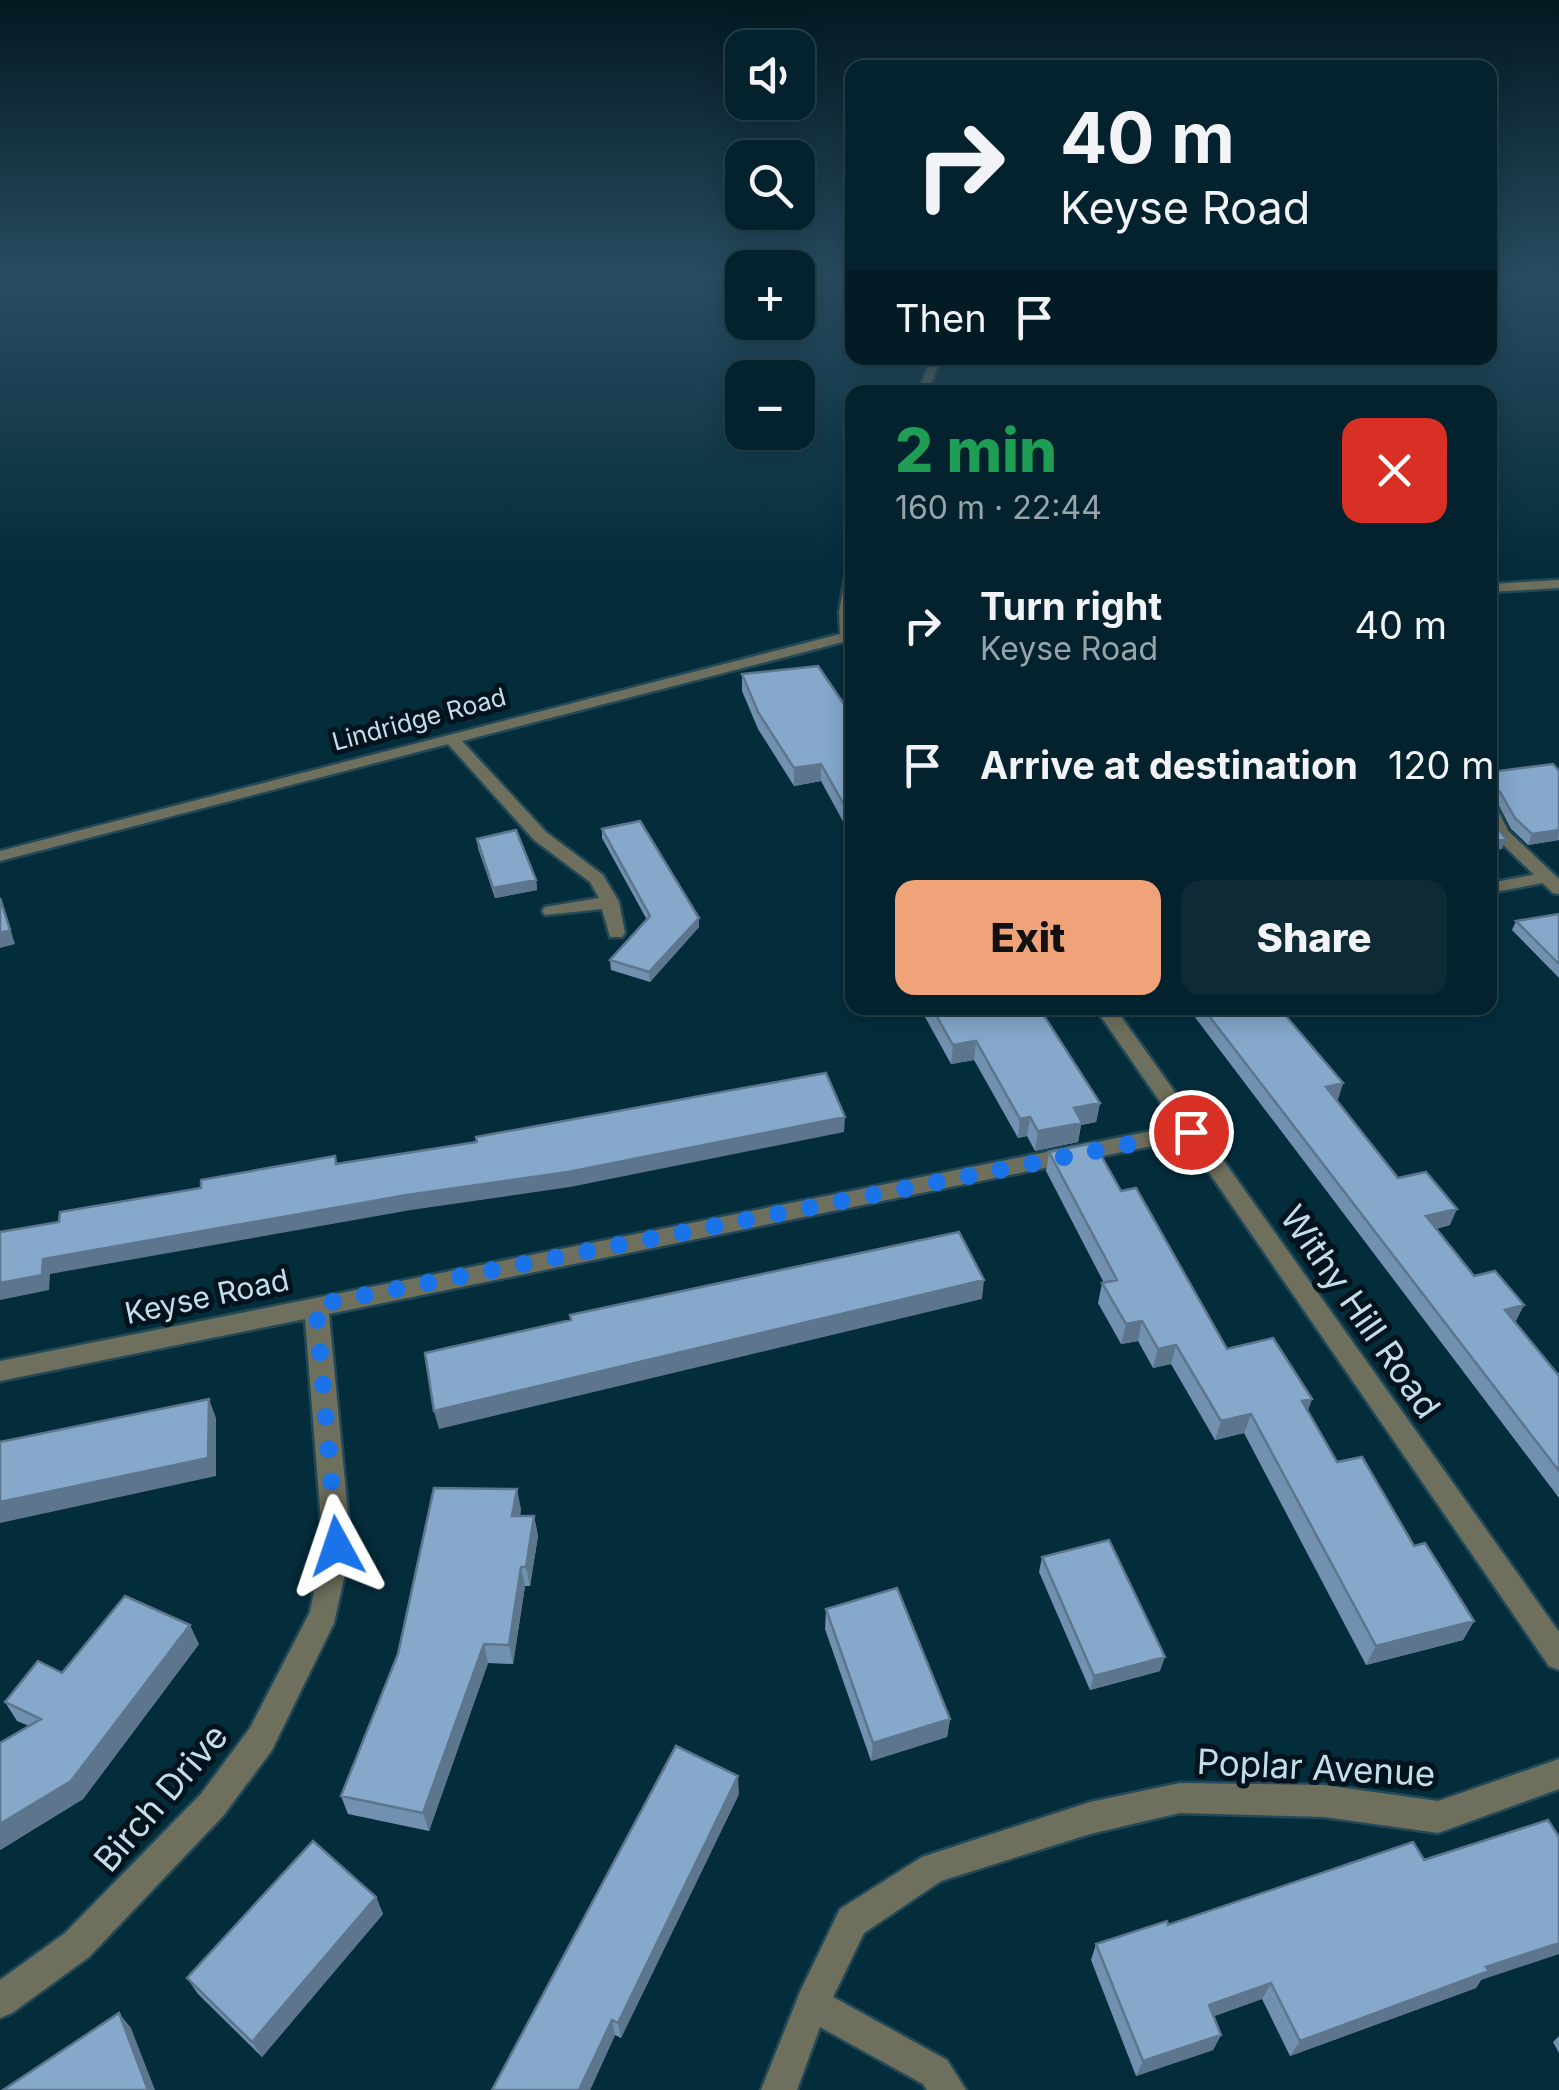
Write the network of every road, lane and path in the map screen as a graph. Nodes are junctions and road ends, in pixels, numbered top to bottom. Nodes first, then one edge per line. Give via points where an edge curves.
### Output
1 (1559, 584) edge
2 (1497, 588) edge
3 (845, 640) edge
4 (450, 737) junction
5 (1497, 825) edge
6 (0, 856) edge
7 (1553, 883) edge
8 (1497, 887) edge
9 (610, 902) junction
10 (551, 911) dead end
11 (616, 933) dead end
12 (1110, 1015) edge
13 (1191, 1132) junction
14 (316, 1305) junction
15 (0, 1371) edge
16 (1559, 1656) edge
17 (1559, 1774) edge
18 (0, 2001) edge
19 (812, 2004) junction
20 (779, 2090) edge
21 (948, 2090) edge

1 - 2 street
3 - 4 street, Lindridge Road
4 - 6 street, Lindridge Road
4 - 9 street via 540,836 596,879
5 - 7 street
7 - 8 street
9 - 10 street
9 - 11 street
12 - 13 street, Withy Hill Road
13 - 14 street, Keyse Road
13 - 16 street, Withy Hill Road
14 - 15 street, Keyse Road
14 - 18 street, Birch Drive via 337,1546 324,1614 261,1739 212,1805 77,1945
17 - 19 street, Poplar Avenue via 1438,1817 1324,1801 1180,1798 1090,1818 934,1868 852,1921
19 - 20 street, Poplar Avenue
19 - 21 street via 934,2072

